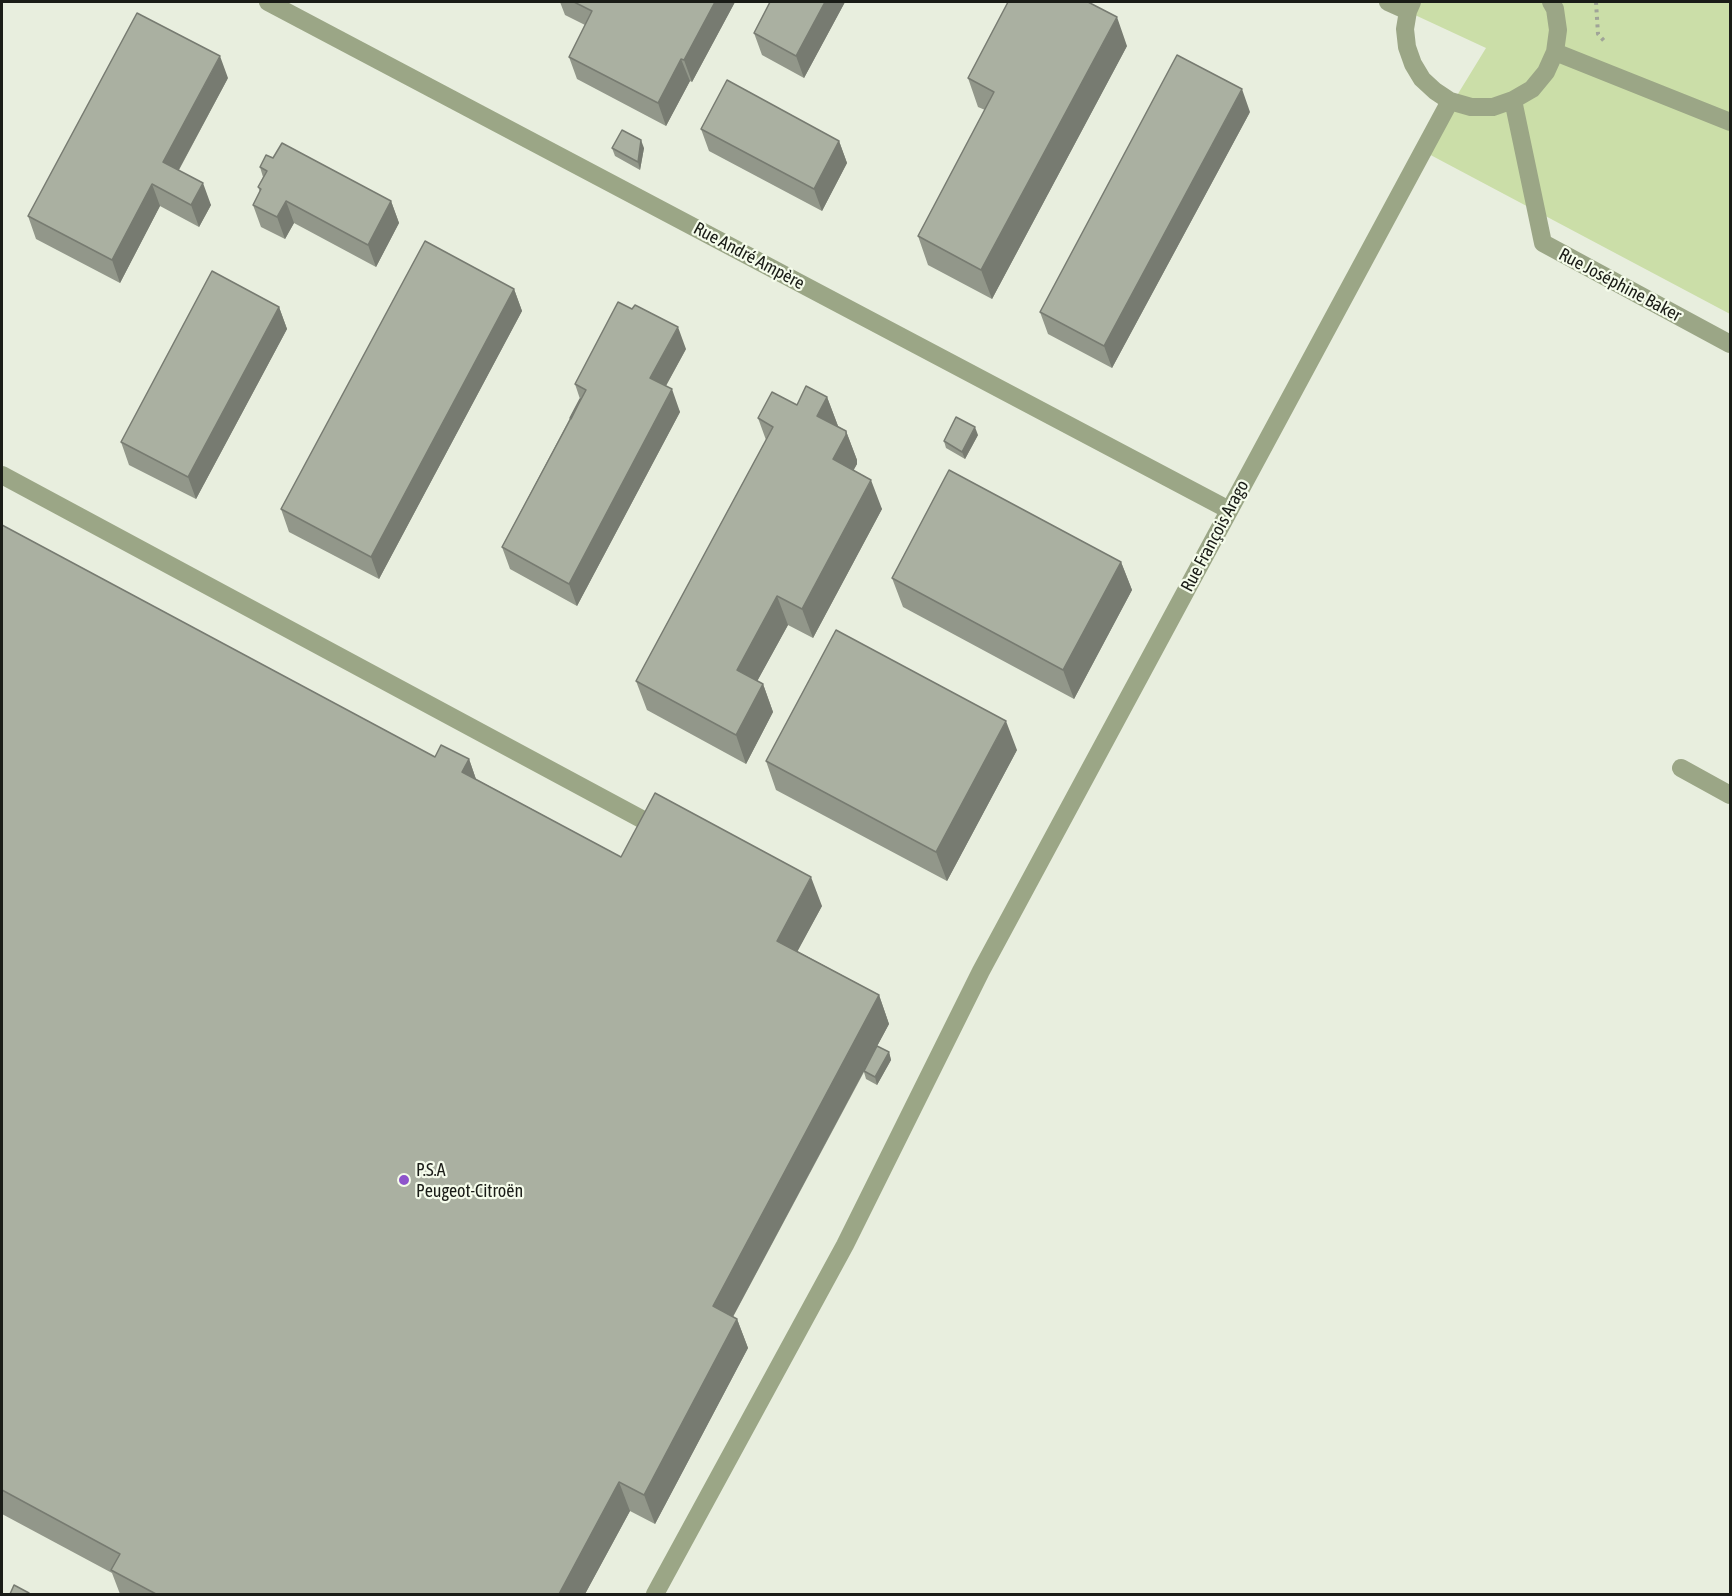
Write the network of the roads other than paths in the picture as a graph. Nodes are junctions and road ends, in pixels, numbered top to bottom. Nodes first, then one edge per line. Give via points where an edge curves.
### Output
1 (268, 2) edge
2 (1388, 2) edge
3 (1551, 2) edge
4 (1410, 6) edge
5 (1555, 52) junction
6 (1513, 100) junction
7 (1450, 101) junction
8 (1731, 122) edge
9 (1731, 344) edge
10 (2, 475) edge
11 (1229, 510) junction
12 (1681, 768) dead end
13 (1731, 795) edge
14 (648, 822) edge
15 (655, 1594) edge

1 - 11 street, Rue André Ampère
2 - 4 street
3 - 5 street via 1558,30
4 - 7 street via 1405,29 1413,63 1422,79
5 - 6 street via 1532,89
5 - 8 street
6 - 7 street via 1493,107 1471,107
6 - 9 street, Rue Joséphine Baker via 1543,243
7 - 11 street, Rue François Arago
10 - 14 street
11 - 15 street, Rue François Arago via 981,971 845,1245
12 - 13 street

